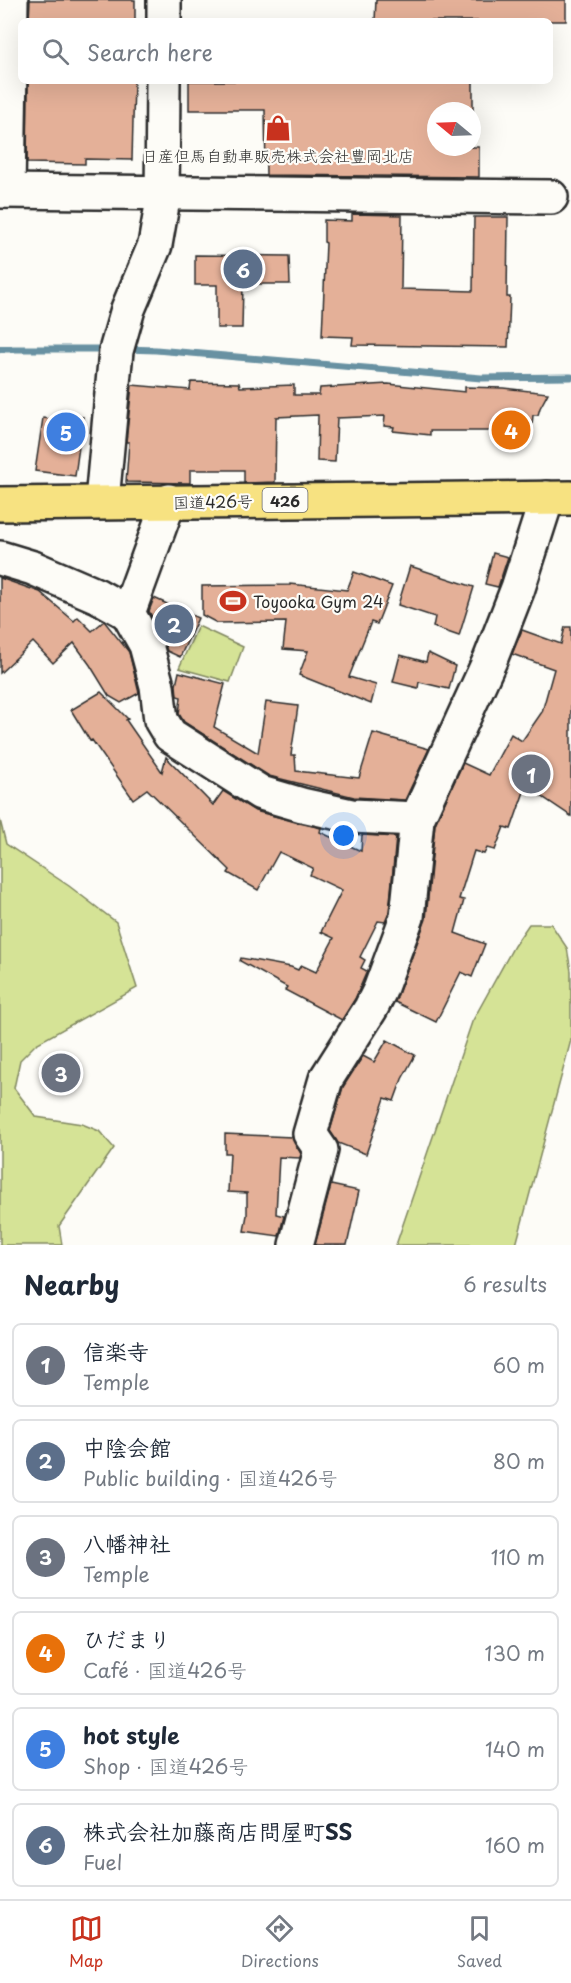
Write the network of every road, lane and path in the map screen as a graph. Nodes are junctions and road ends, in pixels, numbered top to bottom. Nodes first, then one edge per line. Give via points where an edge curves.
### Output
1 (11, 0) edge
2 (164, 0) edge
3 (164, 18) edge
4 (163, 84) edge
5 (4, 191) edge
6 (162, 193) junction
7 (551, 197) dead end
8 (559, 498) edge
9 (102, 501) junction
10 (169, 501) junction
11 (0, 504) edge
12 (0, 558) edge
13 (128, 613) junction
14 (417, 819) junction
15 (296, 1245) edge

1 - 5 street
2 - 3 street
4 - 6 street
5 - 6 street
6 - 7 street
6 - 9 street via 155,245 128,309 116,351
8 - 10 highway, 国道426号 / 426
8 - 14 street
9 - 10 highway, 国道426号 / 426
9 - 11 highway, 国道426号 / 426
10 - 13 street
12 - 13 street via 66,582
13 - 14 street via 146,645 161,720 170,735 261,793 352,816
14 - 15 street via 407,917 380,990 326,1079 310,1134 321,1150

